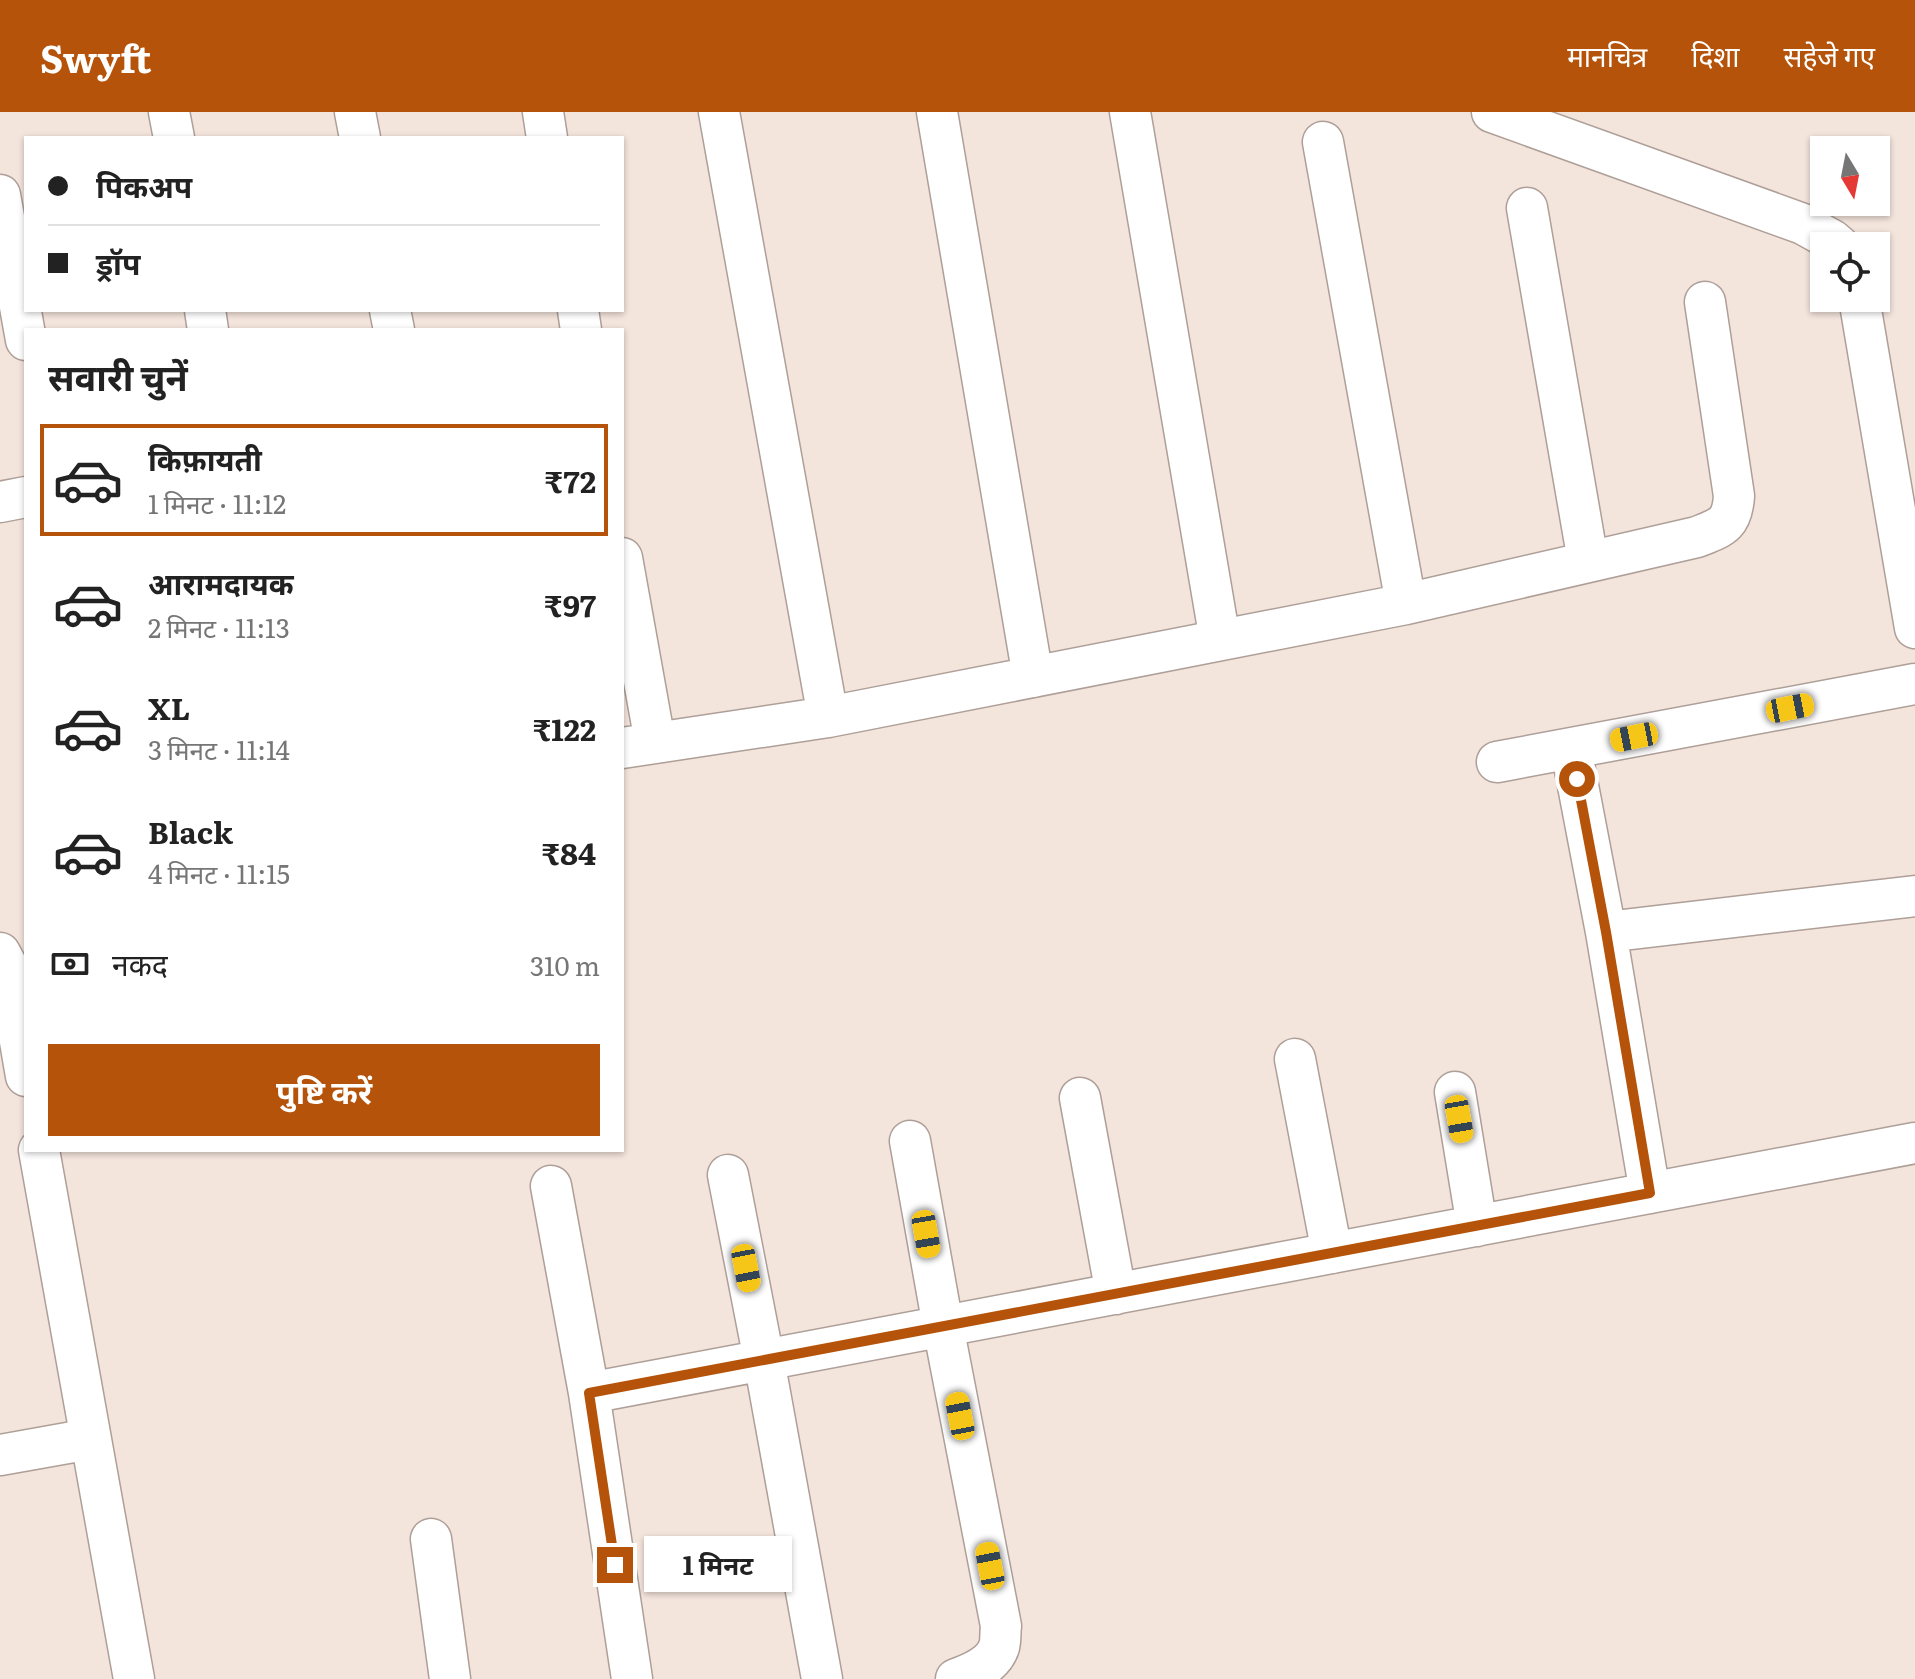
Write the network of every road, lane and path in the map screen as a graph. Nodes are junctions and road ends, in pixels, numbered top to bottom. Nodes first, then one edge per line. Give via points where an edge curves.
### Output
1 (169, 112) edge
2 (355, 112) edge
3 (543, 112) edge
4 (719, 112) edge
5 (937, 112) edge
6 (1130, 112) edge
7 (1492, 112) edge
8 (174, 136) edge
9 (360, 136) edge
10 (547, 136) edge
11 (1323, 142) dead end
12 (0, 195) edge
13 (1527, 208) dead end
14 (1818, 232) edge
15 (1705, 302) dead end
16 (1861, 312) edge
17 (24, 329) edge
18 (24, 497) edge
19 (0, 502) edge
20 (1588, 561) junction
21 (624, 581) edge
22 (1406, 604) junction
23 (1915, 628) edge
24 (1220, 640) junction
25 (1033, 677) junction
26 (1915, 684) edge
27 (828, 717) junction
28 (638, 745) edge
29 (1571, 749) junction
30 (1497, 762) dead end
31 (1915, 896) edge
32 (1606, 932) junction
33 (0, 953) edge
34 (19, 991) edge
35 (24, 1052) edge
36 (1295, 1059) dead end
37 (1455, 1092) dead end
38 (1080, 1098) dead end
39 (910, 1141) dead end
40 (1915, 1143) edge
41 (39, 1152) edge
42 (728, 1175) dead end
43 (551, 1186) dead end
44 (1650, 1193) junction
45 (1477, 1226) junction
46 (1332, 1253) junction
47 (1116, 1294) junction
48 (943, 1326) junction
49 (764, 1360) junction
50 (589, 1393) junction
51 (90, 1439) junction
52 (0, 1455) edge
53 (431, 1539) dead end
54 (134, 1679) edge
55 (450, 1679) edge
56 (632, 1679) edge
57 (822, 1679) edge
58 (956, 1679) edge

1 - 8 street
2 - 9 street
3 - 10 street
4 - 27 street
5 - 25 street
6 - 24 street
7 - 14 street
11 - 22 street
12 - 17 street
13 - 20 street
15 - 20 street via 1733,514 1722,527 1697,537
16 - 23 street
18 - 19 street
20 - 22 street
21 - 28 street
22 - 24 street
24 - 25 street
25 - 27 street
26 - 29 street
27 - 28 street
29 - 30 street
29 - 32 street
31 - 32 street
32 - 44 street
33 - 34 street
34 - 35 street
36 - 46 street
37 - 45 street
38 - 47 street
39 - 48 street
40 - 44 street
41 - 51 street
42 - 49 street
43 - 50 street
44 - 45 street
45 - 46 street
46 - 47 street
47 - 48 street
48 - 49 street
48 - 58 street via 1001,1626 999,1647 989,1662
49 - 50 street
49 - 57 street
50 - 56 street
51 - 52 street
51 - 54 street
53 - 55 street

